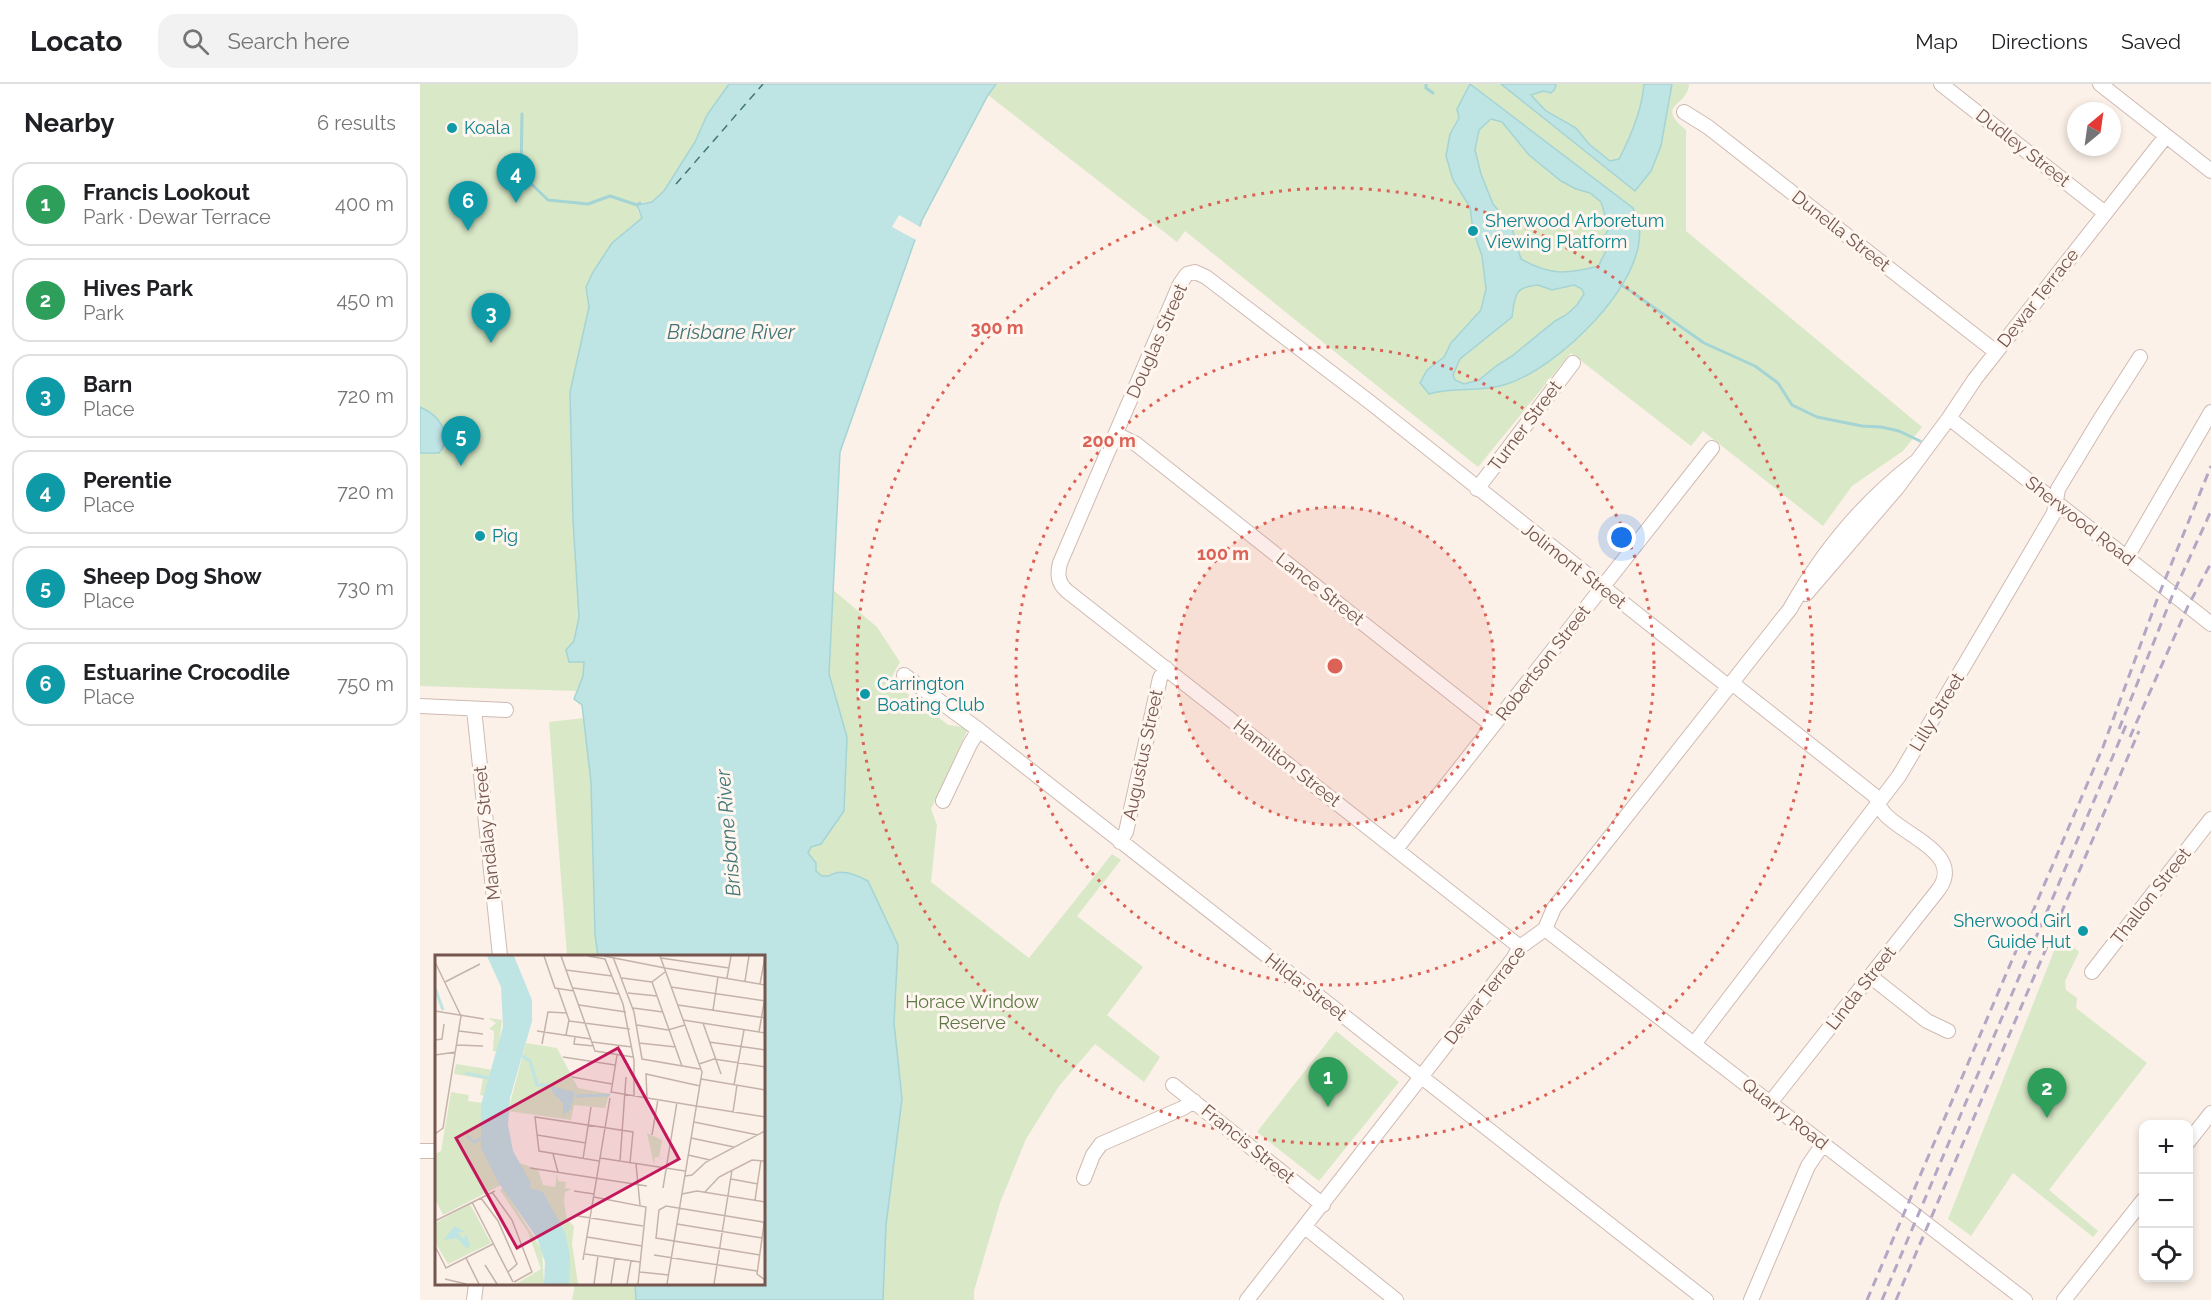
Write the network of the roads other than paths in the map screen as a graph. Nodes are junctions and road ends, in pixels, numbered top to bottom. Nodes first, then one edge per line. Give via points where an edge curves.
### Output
1 (1941, 84) edge
2 (2100, 84) edge
3 (1684, 112) dead end
4 (2166, 136) junction
5 (2211, 171) edge
6 (2105, 213) junction
7 (1190, 273) joint
8 (1996, 352) junction
9 (2140, 357) dead end
10 (1573, 363) dead end
11 (2211, 412) edge
12 (1949, 418) junction
13 (1116, 434) junction
14 (1712, 448) dead end
15 (1477, 489) junction
16 (2056, 502) junction
17 (2127, 557) junction
18 (1058, 577) joint
19 (1603, 588) junction
20 (2211, 624) edge
21 (1166, 668) junction
22 (904, 675) dead end
23 (1731, 685) junction
24 (420, 706) edge
25 (474, 709) junction
26 (506, 710) dead end
27 (1493, 726) junction
28 (979, 730) junction
29 (943, 801) dead end
30 (1879, 805) junction
31 (2211, 819) edge
32 (1120, 842) junction
33 (1396, 849) junction
34 (1946, 871) joint
35 (1545, 928) junction
36 (1521, 947) junction
37 (500, 955) edge
38 (2092, 972) dead end
39 (1870, 976) junction
40 (1948, 1031) dead end
41 (1694, 1044) junction
42 (1422, 1077) junction
43 (1173, 1085) dead end
44 (1194, 1101) junction
45 (1770, 1103) junction
46 (2211, 1113) edge
47 (2193, 1136) edge
48 (1823, 1144) junction
49 (1084, 1178) dead end
50 (1323, 1205) junction
51 (2139, 1205) edge
52 (1305, 1227) junction
53 (476, 1285) edge
54 (474, 1300) edge
55 (1247, 1300) edge
56 (1396, 1300) edge
57 (1706, 1300) edge
58 (1751, 1300) edge
59 (2025, 1300) edge
60 (2064, 1300) edge

1 - 6 street, Dudley Street
2 - 4 street
3 - 8 street, Dunella Street
4 - 5 street
4 - 6 street, Dewar Terrace
6 - 8 street, Dewar Terrace
7 - 13 street, Douglas Street via 1180,284
7 - 15 street, Jolimont Street via 1206,277
8 - 12 street, Dewar Terrace
9 - 16 street, Lilly Street via 2058,489
10 - 15 street, Turner Street
11 - 17 street
12 - 16 street, Sherwood Road
12 - 23 street, Dewar Terrace via 1853,542 1790,609
13 - 18 street, Douglas Street via 1060,563
13 - 27 street, Lance Street via 1136,444
14 - 19 street, Robertson Street
15 - 19 street, Jolimont Street
16 - 17 street, Sherwood Road
16 - 30 street, Lilly Street via 2054,513
17 - 20 street, Sherwood Road
18 - 21 street, Hamilton Street via 1067,591
19 - 23 street, Jolimont Street
19 - 27 street, Robertson Street
21 - 32 street, Augustus Street via 1160,678 1126,832
21 - 33 street, Hamilton Street
22 - 28 street, Hilda Street
23 - 30 street, Jolimont Street via 1875,796
23 - 35 street, Dewar Terrace via 1554,908
24 - 25 street
25 - 26 street
25 - 37 street, Mandalay Street
27 - 33 street, Robertson Street
28 - 29 street
28 - 32 street, Hilda Street
30 - 34 street, Jolimont Street via 1883,813 1940,857
30 - 41 street, Lilly Street
31 - 38 street, Thallon Street
32 - 42 street, Hilda Street
33 - 36 street, Hamilton Street
34 - 39 street, Linda Street via 1939,889
35 - 36 street, Dewar Terrace
35 - 41 street, Quarry Road
36 - 42 street, Dewar Terrace
39 - 40 street via 1927,1021
39 - 45 street, Linda Street
41 - 45 street, Quarry Road
42 - 50 street, Dewar Terrace
42 - 57 street, Hilda Street
43 - 44 street, Francis Street
44 - 49 street via 1101,1144
44 - 50 street, Francis Street
45 - 48 street, Quarry Road
46 - 47 street
48 - 58 street via 1805,1171
48 - 59 street, Quarry Road
50 - 52 street, Dewar Terrace
51 - 60 street
52 - 55 street, Dewar Terrace
52 - 56 street
53 - 54 street

